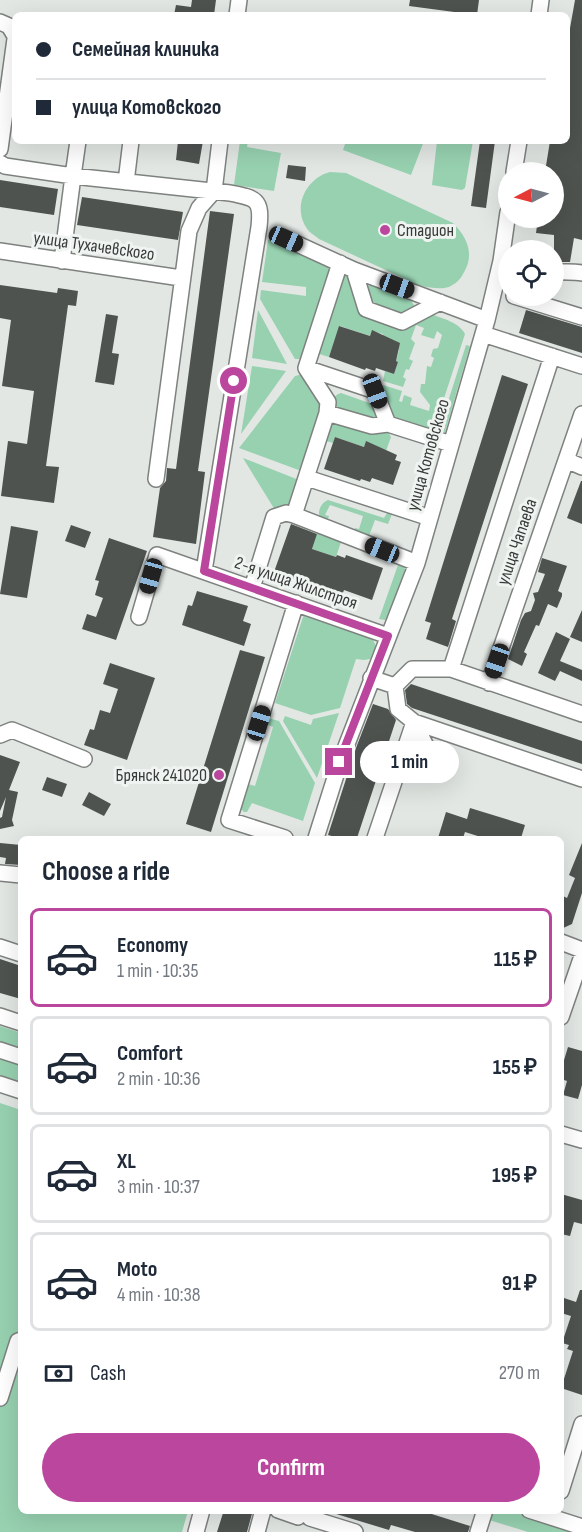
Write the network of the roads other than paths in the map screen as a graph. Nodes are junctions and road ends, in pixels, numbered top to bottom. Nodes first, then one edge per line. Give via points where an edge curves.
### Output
1 (0, 22) edge
2 (12, 32) edge
3 (12, 60) edge
4 (78, 144) edge
5 (131, 144) edge
6 (220, 144) edge
7 (519, 144) edge
8 (0, 149) edge
9 (516, 162) edge
10 (0, 163) edge
11 (73, 176) junction
12 (126, 182) junction
13 (214, 191) junction
14 (282, 237) dead end
15 (0, 251) edge
16 (62, 261) junction
17 (347, 267) junction
18 (564, 272) edge
19 (582, 273) edge
20 (182, 278) junction
21 (498, 300) edge
22 (440, 302) junction
23 (546, 306) edge
24 (582, 317) edge
25 (485, 327) junction
26 (552, 356) junction
27 (582, 366) edge
28 (306, 368) junction
29 (327, 413) junction
30 (582, 414) edge
31 (388, 424) junction
32 (451, 444) junction
33 (566, 460) junction
34 (582, 467) edge
35 (307, 478) junction
36 (156, 479) dead end
37 (294, 515) junction
38 (430, 518) junction
39 (417, 563) junction
40 (204, 571) junction
41 (252, 588) junction
42 (296, 603) junction
43 (139, 617) dead end
44 (388, 636) junction
45 (451, 669) junction
46 (371, 678) junction
47 (489, 684) junction
48 (395, 686) junction
49 (582, 714) edge
50 (414, 722) junction
51 (0, 735) edge
52 (432, 756) dead end
53 (84, 759) dead end
54 (582, 779) edge
55 (262, 835) edge
56 (317, 836) edge
57 (376, 836) edge
58 (0, 873) edge
59 (18, 875) edge
60 (564, 943) edge
61 (0, 947) edge
62 (582, 950) edge
63 (18, 953) edge
64 (582, 956) edge
65 (564, 998) edge
66 (0, 1016) edge
67 (18, 1022) edge
68 (0, 1050) edge
69 (18, 1056) edge
70 (0, 1084) edge
71 (18, 1090) edge
72 (564, 1135) edge
73 (582, 1140) edge
74 (18, 1341) edge
75 (0, 1398) edge
76 (582, 1425) edge
77 (572, 1451) edge
78 (564, 1480) edge
79 (201, 1514) edge
80 (262, 1514) edge
81 (311, 1514) edge
82 (484, 1514) edge
83 (554, 1514) edge
84 (578, 1528) edge
85 (196, 1532) edge
86 (256, 1532) edge
87 (355, 1532) edge
88 (478, 1532) edge

1 - 2 street
3 - 8 street
4 - 11 street
5 - 12 street
6 - 13 street
7 - 9 street
10 - 11 street
11 - 12 street
11 - 16 street
12 - 13 street
13 - 20 street via 199,208 189,231
13 - 40 street via 252,197 261,211
14 - 17 street
15 - 16 street, улица Тухачевского
16 - 20 street, улица Тухачевского
17 - 22 street
17 - 22 street via 366,309 402,322
17 - 28 street
18 - 19 street
20 - 36 street
21 - 25 street, улица Котовского
22 - 25 street
23 - 24 street
25 - 26 street
25 - 32 street, улица Котовского
26 - 27 street
26 - 45 street
28 - 29 street via 328,402
28 - 31 street via 375,391
29 - 31 street via 372,426
29 - 35 street
30 - 33 street, улица Чапаева
31 - 32 street
32 - 38 street, улица Котовского
33 - 34 street
33 - 47 street, улица Чапаева
35 - 37 street
35 - 38 street
37 - 39 street
37 - 41 street via 274,517
38 - 39 street, улица Котовского
39 - 44 street, улица Котовского
40 - 41 street, 2-я улица Жилстроя
40 - 43 street, 2-я улица Жилстроя via 156,555
41 - 42 street, 2-я улица Жилстроя
42 - 44 street, 2-я улица Жилстроя
42 - 55 street via 228,820
44 - 46 street, улица Котовского
45 - 47 street
45 - 48 street via 412,669
46 - 48 street
46 - 56 street, улица Котовского
47 - 49 street
48 - 50 street via 398,709
50 - 52 street
50 - 54 street
50 - 57 street
51 - 53 street via 12,730
58 - 59 street
60 - 62 street
61 - 63 street
64 - 65 street
66 - 67 street
68 - 69 street
70 - 71 street
72 - 73 street
74 - 75 street
76 - 77 street
77 - 78 street
79 - 85 street
80 - 86 street
81 - 87 street via 310,1518
82 - 88 street
83 - 84 street

